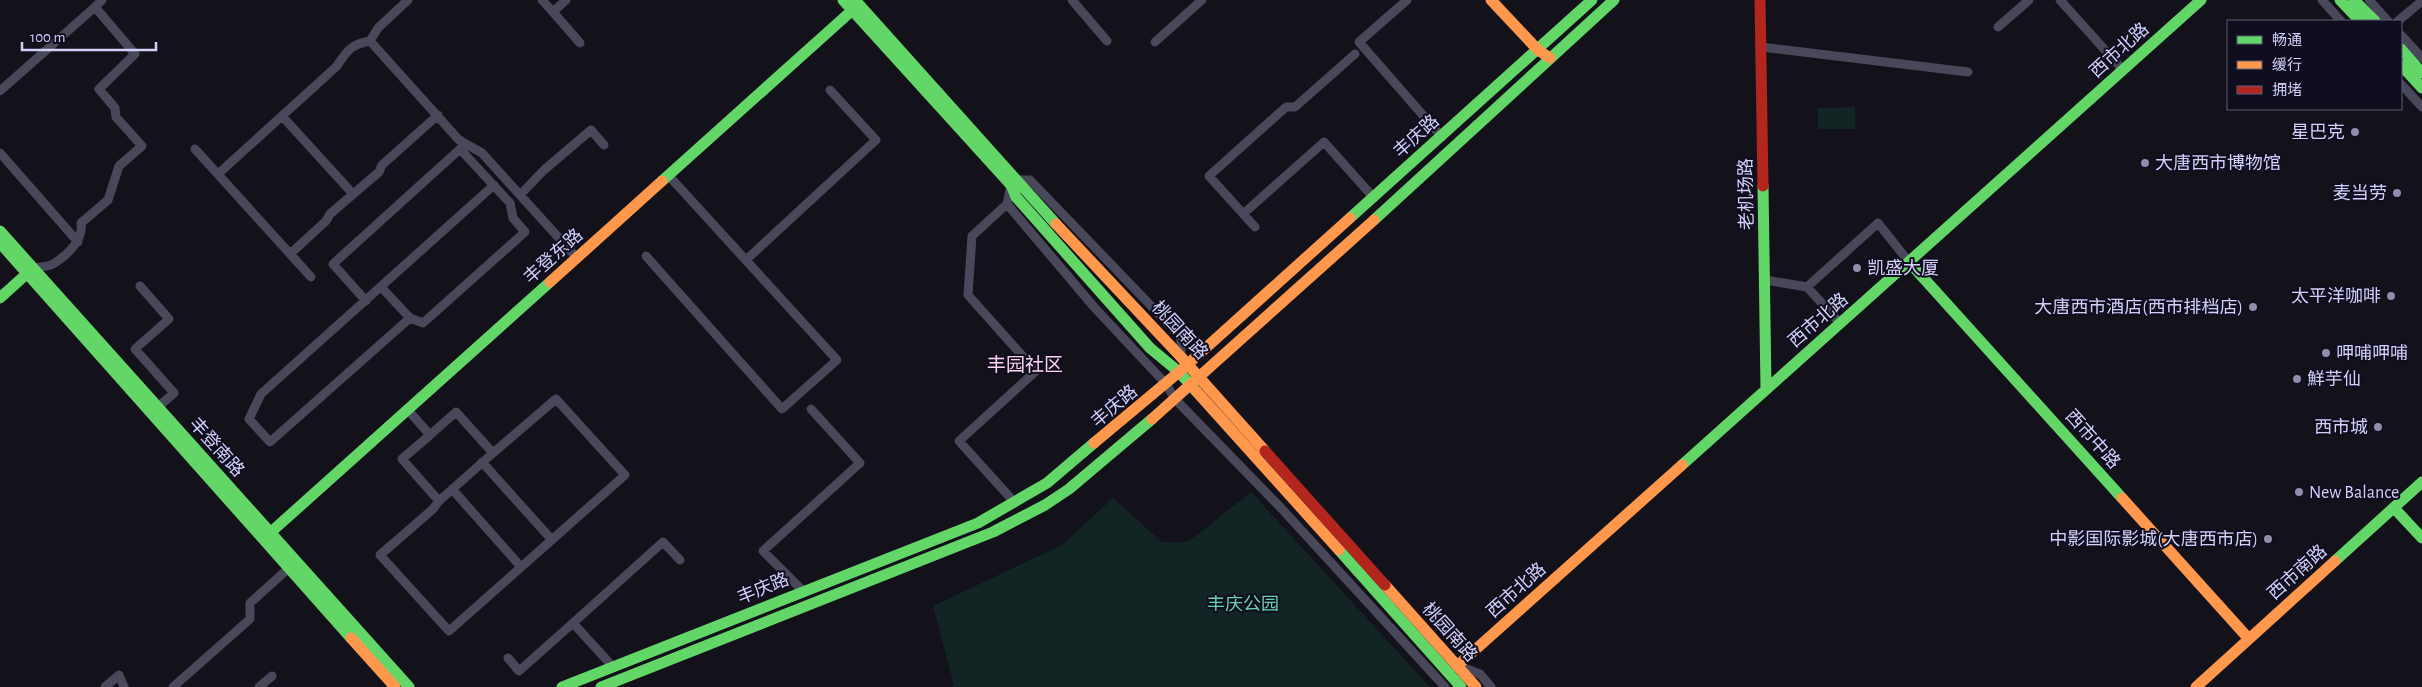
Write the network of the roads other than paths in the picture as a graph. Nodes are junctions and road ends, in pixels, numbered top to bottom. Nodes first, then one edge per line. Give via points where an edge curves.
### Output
1 (102, 0) edge
2 (408, 0) edge
3 (542, 0) edge
4 (566, 0) edge
5 (843, 0) edge
6 (1072, 0) edge
7 (1202, 0) edge
8 (1407, 0) edge
9 (1491, 0) edge
10 (1592, 0) edge
11 (1614, 0) edge
12 (1760, 0) edge
13 (2029, 0) edge
14 (2060, 0) edge
15 (2201, 0) edge
16 (2322, 0) edge
17 (2340, 0) edge
18 (2354, 0) edge
19 (2369, 0) edge
20 (2422, 1) edge
21 (855, 5) edge
22 (95, 7) junction
23 (553, 12) junction
24 (2339, 20) edge
25 (2359, 20) edge
26 (2374, 20) edge
27 (2387, 20) edge
28 (2399, 20) edge
29 (1998, 27) dead end
30 (2402, 36) edge
31 (370, 41) junction
32 (1107, 41) dead end
33 (1155, 42) dead end
34 (580, 43) dead end
35 (1761, 47) junction
36 (1538, 50) junction
37 (2402, 50) edge
38 (1355, 54) dead end
39 (1550, 58) junction
40 (2422, 58) edge
41 (2402, 66) edge
42 (2123, 70) junction
43 (1968, 72) dead end
44 (2422, 72) edge
45 (2402, 85) edge
46 (2422, 88) edge
47 (830, 90) dead end
48 (0, 91) edge
49 (2422, 107) edge
50 (438, 114) junction
51 (282, 116) junction
52 (1442, 137) junction
53 (604, 146) dead end
54 (195, 149) dead end
55 (0, 153) edge
56 (218, 174) junction
57 (669, 176) junction
58 (1014, 183) junction
59 (494, 185) junction
60 (353, 194) junction
61 (520, 195) junction
62 (1374, 198) junction
63 (1007, 204) junction
64 (1243, 214) junction
65 (1255, 227) dead end
66 (0, 231) edge
67 (78, 242) junction
68 (0, 243) edge
69 (290, 254) junction
70 (646, 256) dead end
71 (577, 258) junction
72 (746, 260) junction
73 (1910, 262) junction
74 (30, 271) junction
75 (311, 277) dead end
76 (1765, 280) junction
77 (140, 286) dead end
78 (381, 287) junction
79 (1807, 287) junction
80 (0, 298) edge
81 (366, 301) junction
82 (410, 318) junction
83 (1840, 323) junction
84 (1183, 365) junction
85 (1194, 381) junction
86 (1166, 384) junction
87 (1766, 388) junction
88 (1175, 399) junction
89 (158, 407) junction
90 (811, 409) dead end
91 (408, 410) junction
92 (430, 434) junction
93 (493, 453) junction
94 (482, 462) junction
95 (2422, 482) edge
96 (452, 489) junction
97 (439, 501) junction
98 (1015, 503) junction
99 (2394, 508) junction
100 (270, 533) junction
101 (2422, 538) edge
102 (552, 540) junction
103 (680, 560) dead end
104 (521, 567) junction
105 (290, 568) junction
106 (803, 591) junction
107 (573, 623) junction
108 (2250, 639) junction
109 (508, 658) dead end
110 (1457, 666) junction
111 (613, 667) junction
112 (272, 676) dead end
113 (105, 687) edge
114 (124, 687) edge
115 (174, 687) edge
116 (259, 687) edge
117 (395, 687) edge
118 (409, 687) edge
119 (562, 687) edge
120 (601, 687) edge
121 (1445, 687) edge
122 (1461, 687) edge
123 (1476, 687) edge
124 (1492, 687) edge
125 (2196, 687) edge

1 - 22 street
2 - 31 street via 378,28
3 - 23 street
4 - 23 street
5 - 21 street, 桃园南路
6 - 32 street
7 - 33 street
8 - 52 street via 1359,42
9 - 36 street
10 - 36 street, 丰庆路
11 - 39 street, 丰庆路
12 - 35 street, 老机场路
13 - 29 street
14 - 42 street
15 - 42 street, 西市北路
16 - 24 street
17 - 25 street
18 - 26 street
19 - 27 street
20 - 28 street
21 - 57 street, 丰登东路
21 - 58 street, 桃园南路
22 - 48 street
22 - 67 street via 135,54 98,89 115,108 116,117 142,146 119,166 108,200 81,223
23 - 34 street
30 - 40 street
31 - 50 street
31 - 51 street via 356,43 344,54 338,66
35 - 43 street
35 - 76 street, 老机场路
36 - 39 street
36 - 52 street, 丰庆路
37 - 44 street
38 - 64 street via 1296,107 1286,107 1209,176
39 - 85 street, 丰庆路
41 - 46 street
42 - 73 street, 西市北路
45 - 49 street
47 - 72 street via 876,140
50 - 60 street
50 - 61 street via 459,140 482,154
51 - 56 street
51 - 60 street
52 - 62 street, 丰庆路
53 - 61 street via 591,130
54 - 56 street
55 - 67 street
56 - 69 street
57 - 71 street, 丰登东路
57 - 72 street
58 - 63 street
58 - 84 street, 桃园南路
58 - 84 street, 桃园南路 via 1016,197 1150,348
59 - 78 street
59 - 81 street via 460,149 333,264
59 - 82 street via 510,203 513,218 525,232 423,323
60 - 69 street
61 - 71 street
62 - 64 street via 1324,142
62 - 84 street, 丰庆路
63 - 86 street via 1094,307
63 - 98 street via 972,236 968,295 1036,370 959,441
64 - 65 street
66 - 74 street, 丰登南路
67 - 74 street via 53,264
68 - 74 street, 丰登南路
69 - 75 street
70 - 72 street via 782,409 837,360
71 - 91 street, 丰登东路
73 - 79 street via 1878,224
73 - 83 street, 西市北路
73 - 108 street, 西市中路
74 - 80 street
74 - 89 street, 丰登南路
74 - 105 street, 丰登南路
76 - 79 street
76 - 87 street, 老机场路
77 - 89 street via 169,318 135,349 174,393
78 - 81 street
78 - 82 street
79 - 83 street
81 - 82 street via 261,394 249,419 270,442
83 - 87 street, 西市北路
84 - 85 street, 桃园南路
84 - 86 street, 丰庆路
85 - 88 street, 丰庆路
85 - 110 street, 桃园南路
85 - 122 street, 桃园南路
86 - 88 street
86 - 98 street, 丰庆路 via 1059,475
87 - 110 street, 西市北路
88 - 120 street, 丰庆路 via 1077,483 1024,517
88 - 121 street via 1316,545
89 - 100 street, 丰登南路
90 - 106 street via 860,462 763,551
91 - 92 street
91 - 100 street, 丰登东路
92 - 93 street via 456,412
92 - 97 street via 402,459
93 - 94 street
93 - 102 street via 556,399 625,475
94 - 96 street
94 - 102 street
95 - 99 street, 西市南路
96 - 97 street
96 - 104 street
97 - 104 street via 380,555 449,631
98 - 106 street, 丰庆路 via 978,523
99 - 101 street
99 - 108 street, 西市南路
100 - 118 street, 丰登南路
102 - 104 street
103 - 107 street via 662,542
105 - 115 street via 250,603 250,619
105 - 117 street, 丰登南路
106 - 111 street, 丰庆路
107 - 109 street via 519,671
107 - 111 street
108 - 125 street, 西市南路
110 - 123 street, 桃园南路
110 - 124 street via 1480,674
111 - 119 street, 丰庆路
112 - 116 street
113 - 114 street via 119,675

